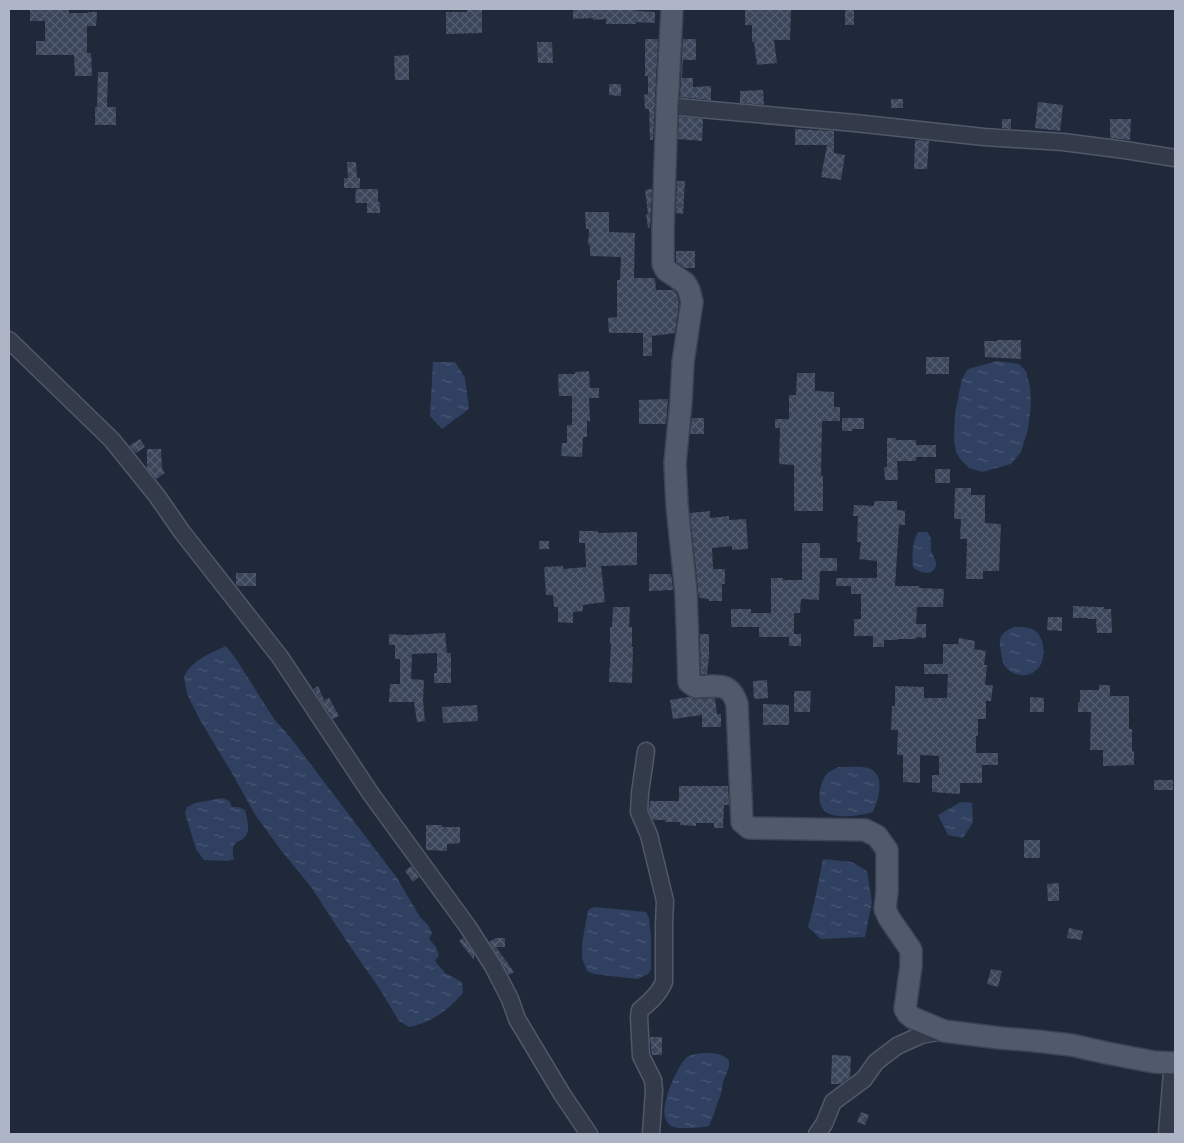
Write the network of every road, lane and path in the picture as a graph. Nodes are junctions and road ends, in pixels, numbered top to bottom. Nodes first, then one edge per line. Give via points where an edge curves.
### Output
1 (672, 9) edge
2 (668, 106) junction
3 (1175, 158) edge
4 (9, 340) edge
5 (646, 751) dead end
6 (944, 1031) junction
7 (1175, 1063) edge
8 (590, 1134) edge
9 (651, 1134) edge
10 (817, 1134) edge
11 (1167, 1134) edge

1 - 2 main road
2 - 3 street via 1063,142
2 - 6 main road via 663,264 666,270 685,282 692,302 683,362 675,464 686,593 689,682 696,687 722,686 735,695 738,704 742,822 749,828 865,830 877,836 887,850 885,909 911,950 905,1009 913,1018
4 - 8 street via 112,440 280,657 371,794 468,927 493,966 517,1018
5 - 9 street via 639,812 649,835 665,901 664,982 640,1010 639,1017 642,1056 653,1080
6 - 7 main road via 1071,1045 1154,1062
6 - 10 street via 921,1035 897,1046 876,1062 864,1079 833,1102
7 - 11 street

